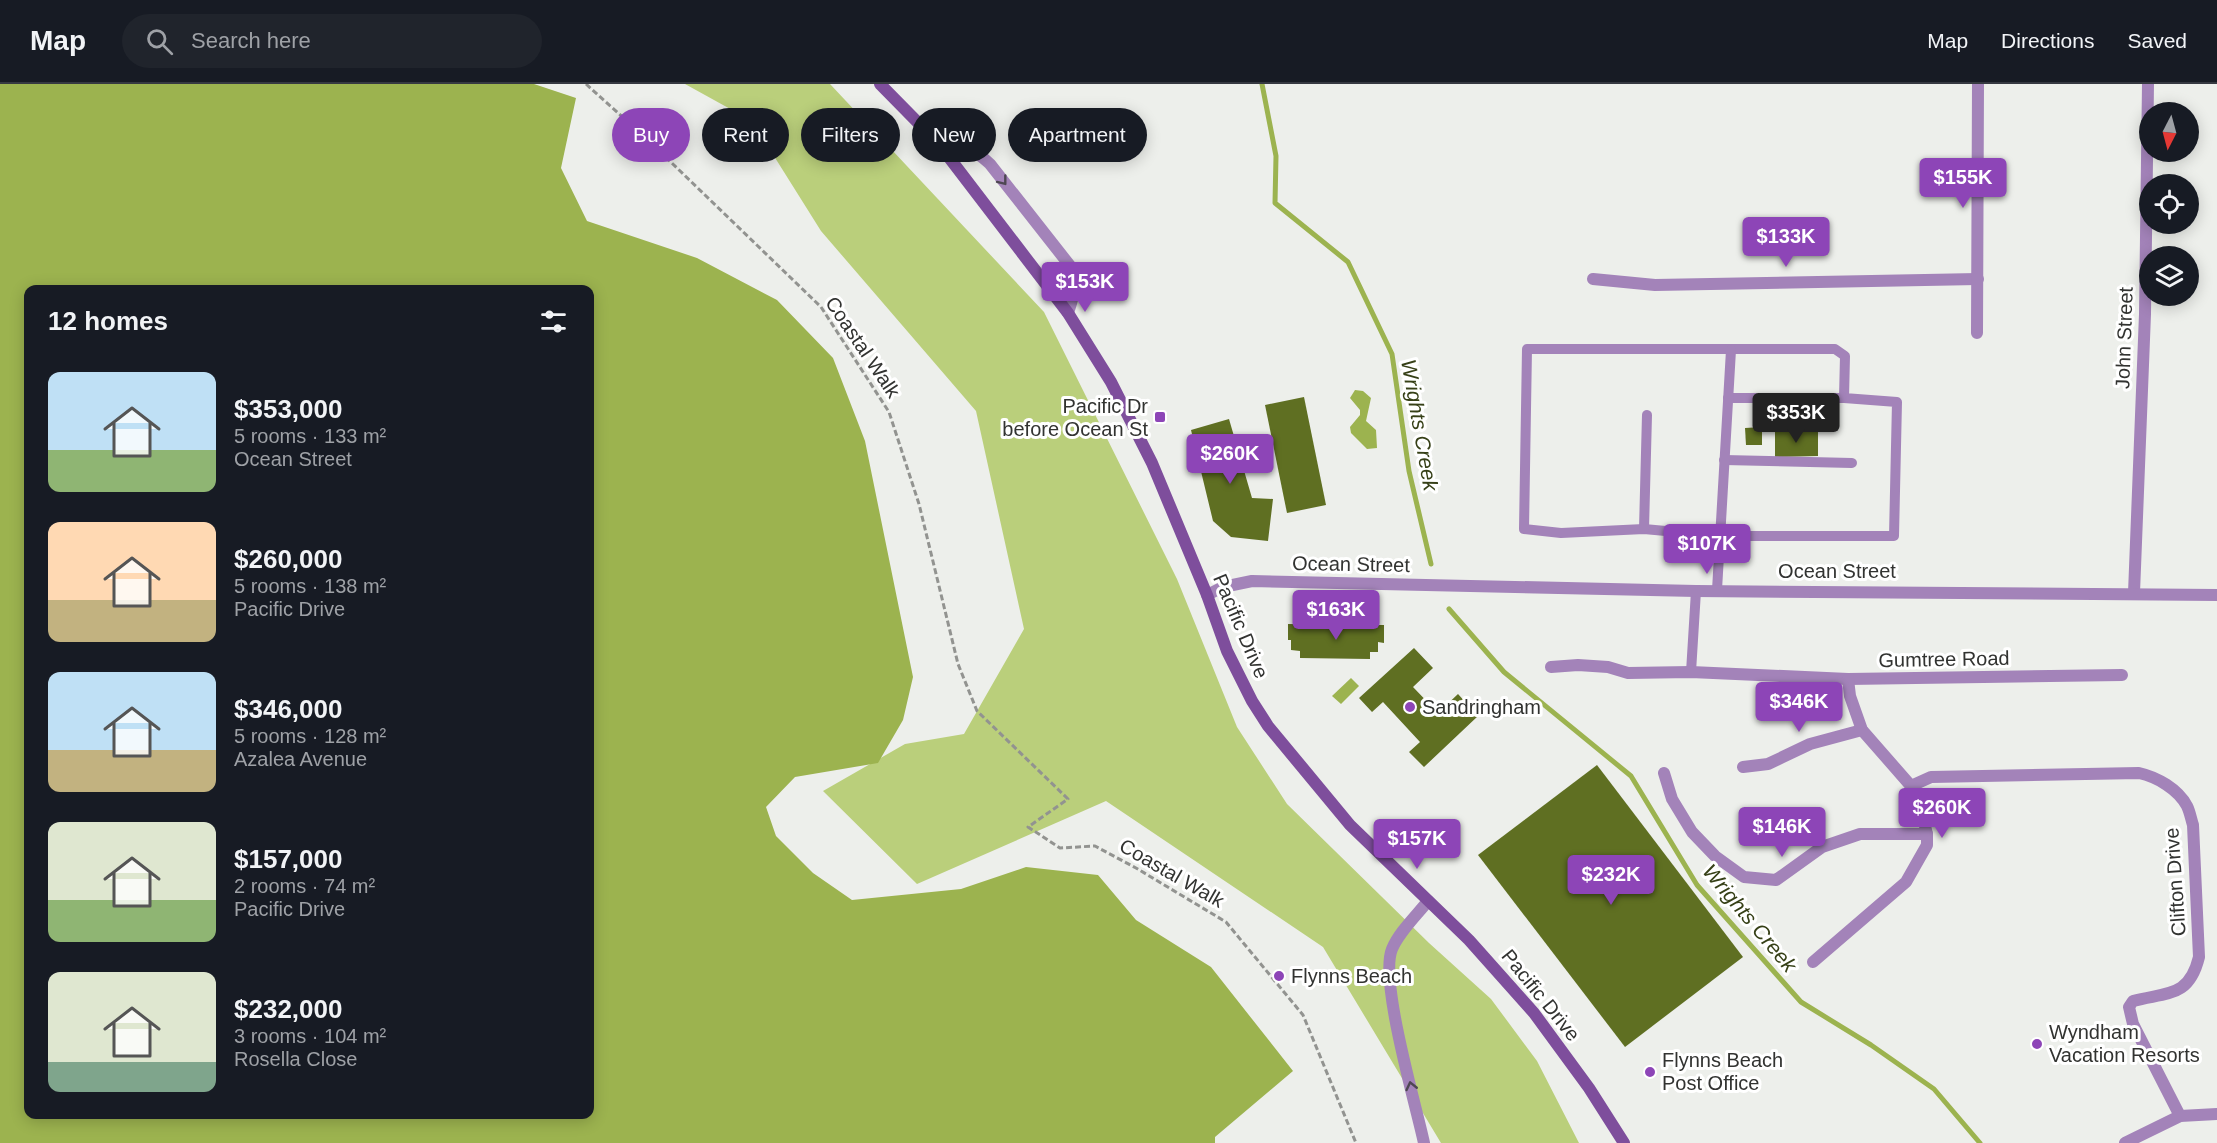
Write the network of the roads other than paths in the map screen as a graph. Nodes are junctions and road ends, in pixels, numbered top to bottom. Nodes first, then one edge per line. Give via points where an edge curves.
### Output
1 (880, 84) edge
2 (1978, 84) edge
3 (2148, 84) edge
4 (912, 117) edge
5 (953, 162) edge
6 (988, 162) edge
7 (1593, 279) dead end
8 (1978, 279) junction
9 (1068, 313) junction
10 (1977, 333) dead end
11 (1731, 350) junction
12 (1728, 398) junction
13 (1844, 398) junction
14 (1647, 414) dead end
15 (1724, 460) junction
16 (1852, 463) dead end
17 (1644, 529) junction
18 (1720, 536) junction
19 (1717, 590) junction
20 (1696, 591) junction
21 (2134, 593) junction
22 (1207, 595) junction
23 (2217, 595) edge
24 (1551, 667) dead end
25 (1691, 672) junction
26 (2122, 675) dead end
27 (1848, 680) junction
28 (1862, 730) junction
29 (1743, 767) dead end
30 (1664, 773) dead end
31 (1911, 786) junction
32 (1927, 834) junction
33 (1428, 901) junction
34 (1813, 962) dead end
35 (2217, 1114) edge
36 (2180, 1116) junction
37 (1424, 1143) edge
38 (1624, 1143) edge
39 (2126, 1143) edge

1 - 4 street, Pacific Drive
2 - 8 street
3 - 21 street, John Street via 2145,314
5 - 9 street, Pacific Drive
6 -> 9 street via 1071,267 1076,281
7 - 8 street via 1655,285
8 - 10 street
9 - 22 street, Pacific Drive via 1111,382 1152,463
11 - 12 lane
11 - 13 lane via 1835,349 1845,357
11 - 17 lane via 1527,348 1524,529 1561,533
12 - 13 lane
12 - 15 lane
13 - 18 lane via 1897,402 1894,536
14 - 17 lane
15 - 16 lane
15 - 18 lane
17 - 18 lane
18 - 19 lane
19 - 20 street, Ocean Street
19 - 21 street, Ocean Street
20 - 22 street, Ocean Street via 1251,581
20 - 25 lane
21 - 23 street, Ocean Street
22 - 33 street, Pacific Drive via 1227,651 1268,726 1350,825
24 - 25 street, Gumtree Road via 1578,664 1628,673
25 - 27 street, Gumtree Road
26 - 27 street, Gumtree Road
27 - 28 street
28 - 29 street via 1810,744 1768,764
28 - 31 street
30 - 32 street via 1672,799 1692,832 1714,856 1744,877 1776,880 1822,847 1860,834
31 - 32 street
31 - 36 street, Clifton Drive via 1931,777 2139,773 2163,783 2187,806 2193,825 2199,957 2196,971 2187,984 2172,994 2133,1001 2129,1007 2133,1024
32 - 34 street via 1928,845 1906,882
37 -> 33 street via 1392,1003 1389,972 1397,940
33 - 38 street, Pacific Drive via 1534,1013
35 - 36 street
36 - 39 street

